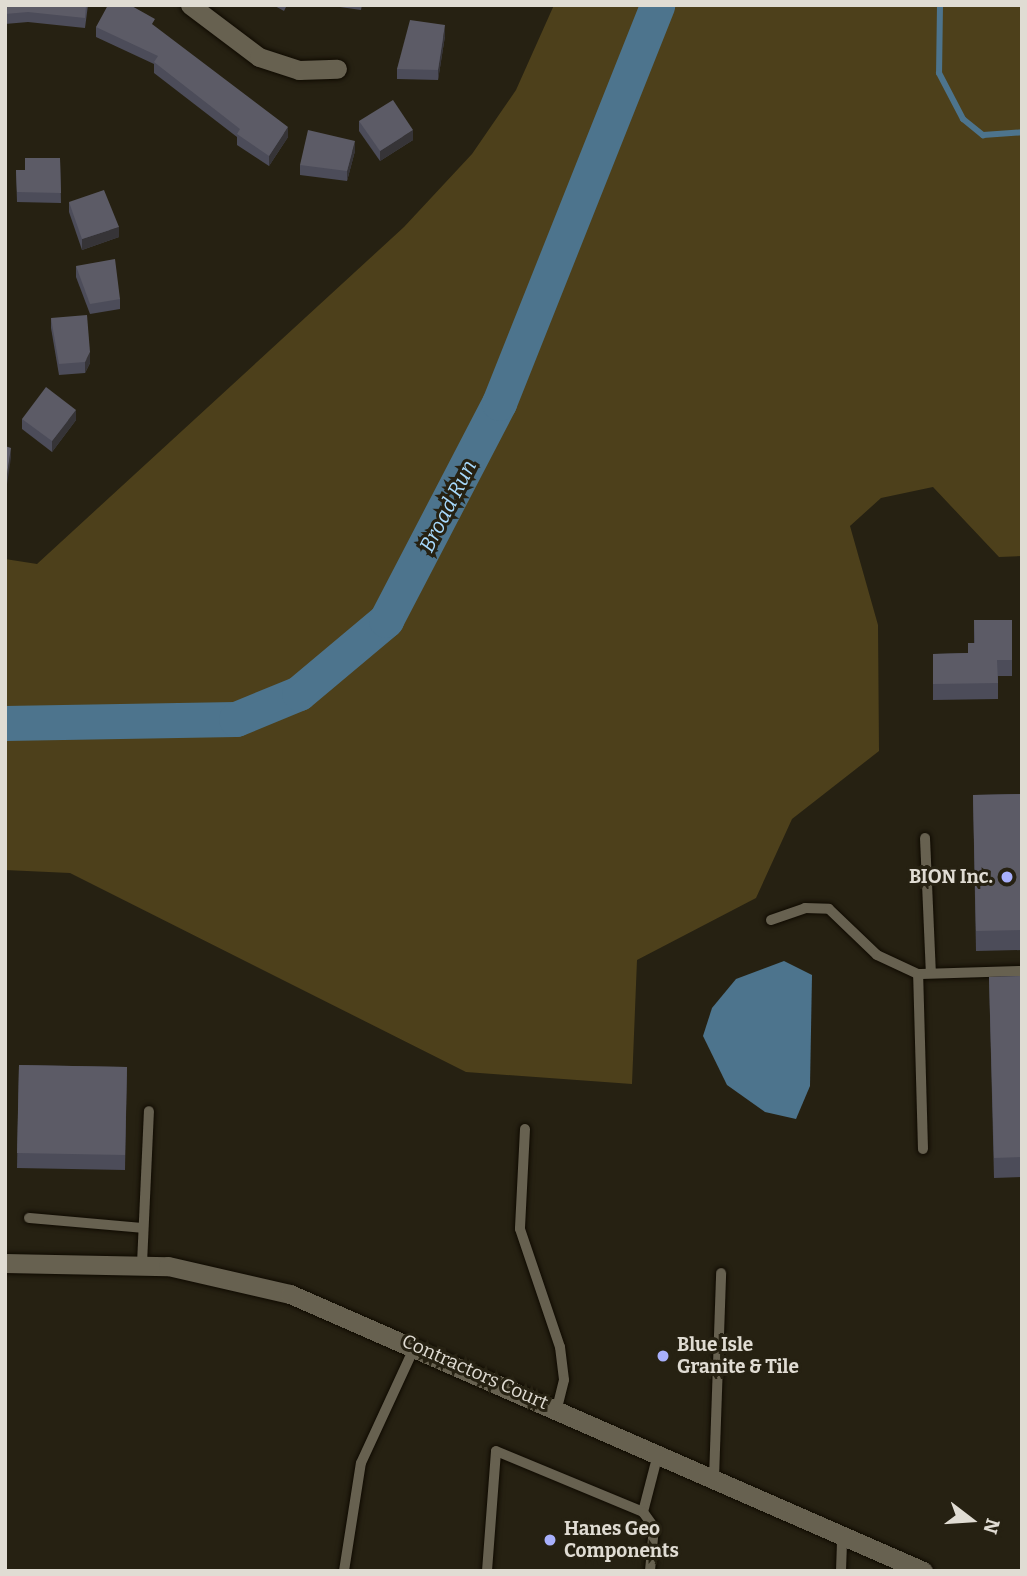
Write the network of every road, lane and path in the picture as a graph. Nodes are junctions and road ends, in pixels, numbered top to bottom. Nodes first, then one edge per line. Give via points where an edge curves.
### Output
1 (190, 5) edge
2 (337, 69) dead end
3 (925, 838) dead end
4 (771, 920) dead end
5 (1022, 971) edge
6 (931, 973) junction
7 (918, 974) junction
8 (149, 1111) dead end
9 (525, 1129) dead end
10 (923, 1149) dead end
11 (29, 1218) dead end
12 (144, 1228) junction
13 (5, 1263) edge
14 (142, 1264) junction
15 (721, 1273) dead end
16 (415, 1345) junction
17 (557, 1409) junction
18 (658, 1453) junction
19 (714, 1478) junction
20 (643, 1512) junction
21 (842, 1535) junction
22 (344, 1571) edge
23 (487, 1571) edge
24 (650, 1571) edge
25 (841, 1571) edge
26 (923, 1571) edge

1 - 2 street via 259,57 299,70
3 - 6 lane
4 - 7 lane via 805,908 829,909 884,960
5 - 6 lane
6 - 7 lane
7 - 10 lane
8 - 12 lane
9 - 17 lane via 520,1229 563,1364
11 - 12 lane
12 - 14 lane
13 - 14 street, Contractors Court
14 - 16 street, Contractors Court via 290,1294
15 - 19 lane
16 - 17 street, Contractors Court
16 - 22 lane via 361,1463
17 - 18 street, Contractors Court
18 - 19 street, Contractors Court
18 - 20 lane
19 - 21 street, Contractors Court
20 - 23 lane via 496,1451
20 - 24 lane via 653,1527
21 - 25 lane
21 - 26 street, Contractors Court

